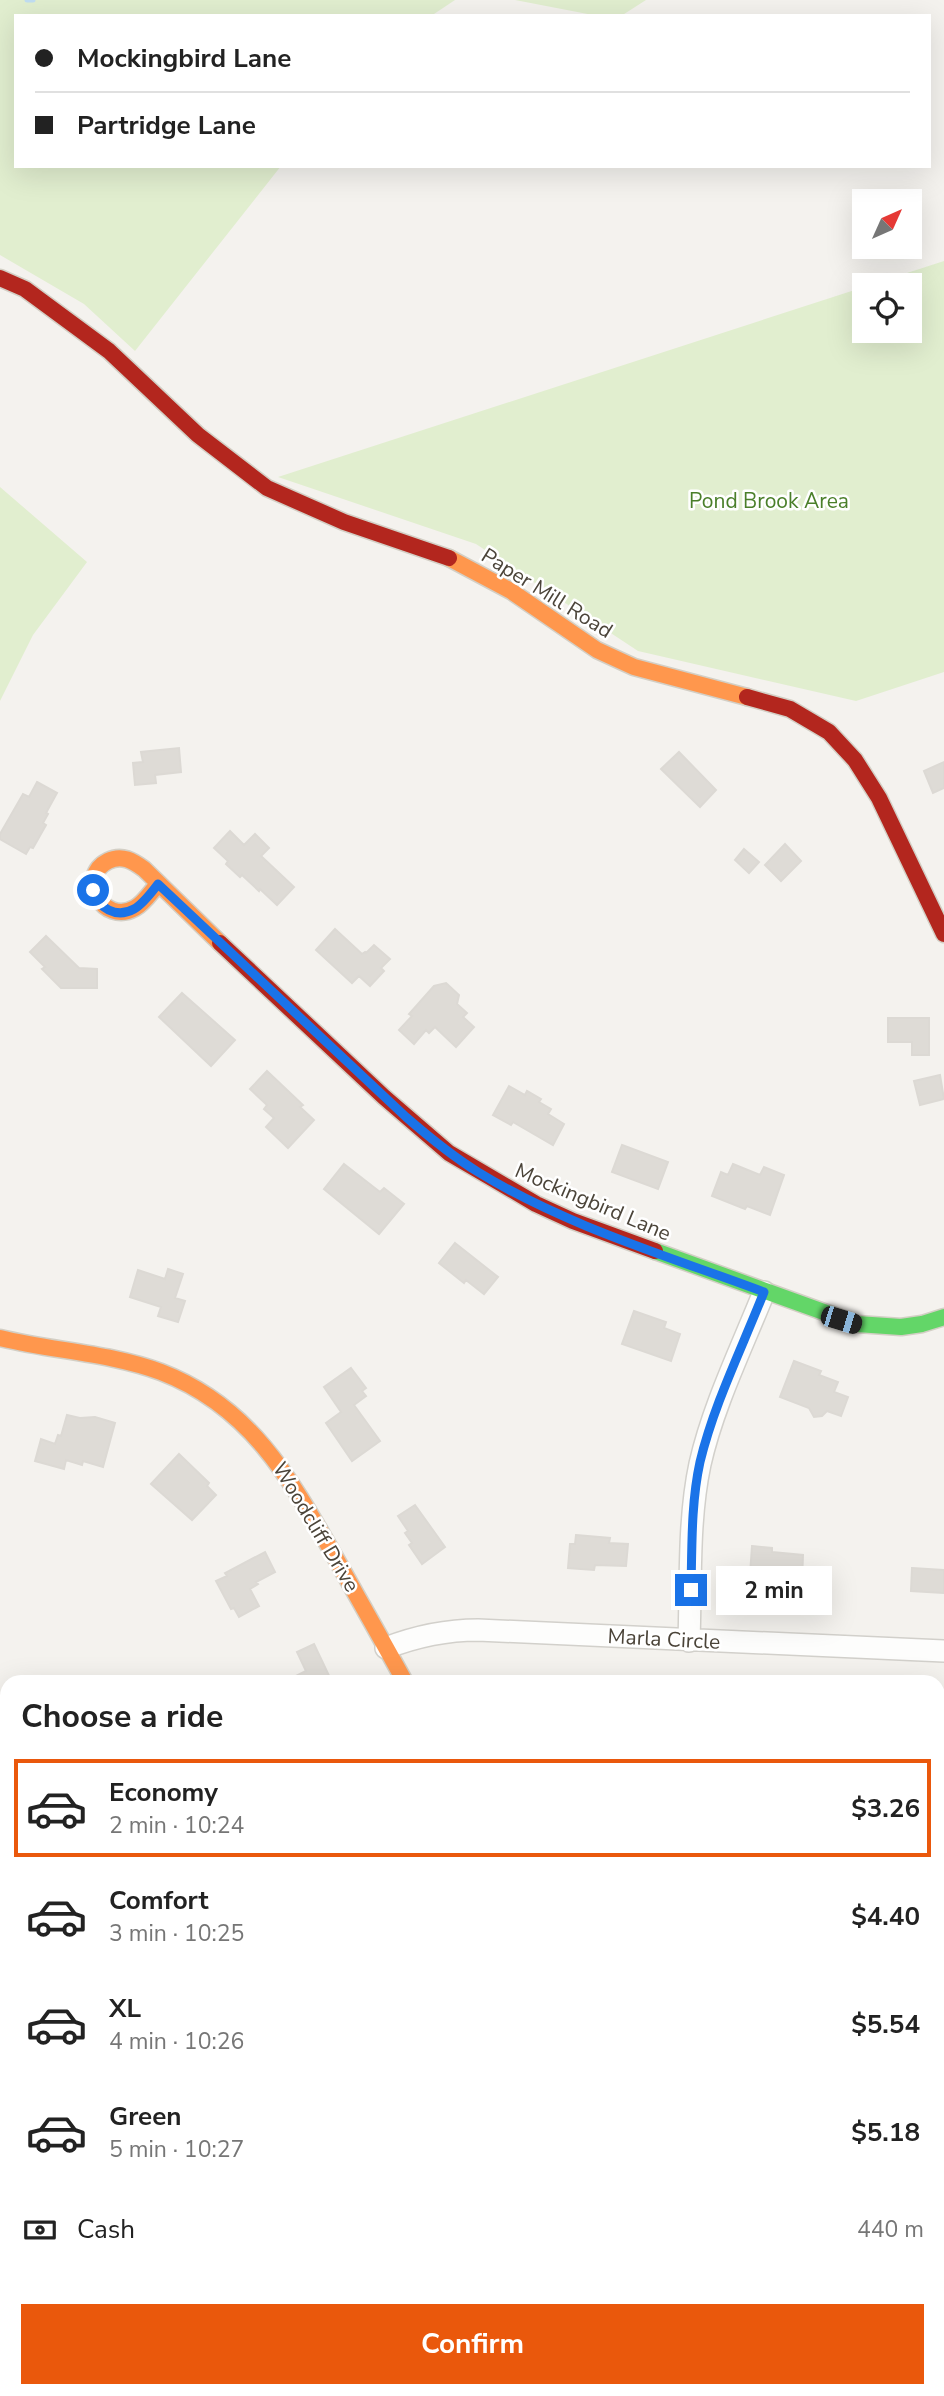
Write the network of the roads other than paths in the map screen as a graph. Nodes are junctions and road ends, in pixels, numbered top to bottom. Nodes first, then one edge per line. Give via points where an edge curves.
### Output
1 (0, 278) edge
2 (158, 884) dead end
3 (944, 934) edge
4 (764, 1292) junction
5 (944, 1317) edge
6 (0, 1338) edge
7 (688, 1641) junction
8 (386, 1648) junction
9 (944, 1651) edge
10 (401, 1675) edge

1 - 3 street, Paper Mill Road via 25,289 109,351 198,435 267,488 344,522 444,556 511,591 597,650 634,667 790,709 829,732 855,760 879,798
2 - 4 street, Mockingbird Lane via 384,1097 464,1163 554,1213
4 - 5 street, Mockingbird Lane via 872,1327 904,1328
4 - 7 street via 700,1464
6 - 8 street, Woodcliff Drive via 162,1373 237,1417 294,1484
7 - 8 street, Marla Circle via 456,1630
7 - 9 street, Marla Circle
8 - 10 street, Woodcliff Drive

